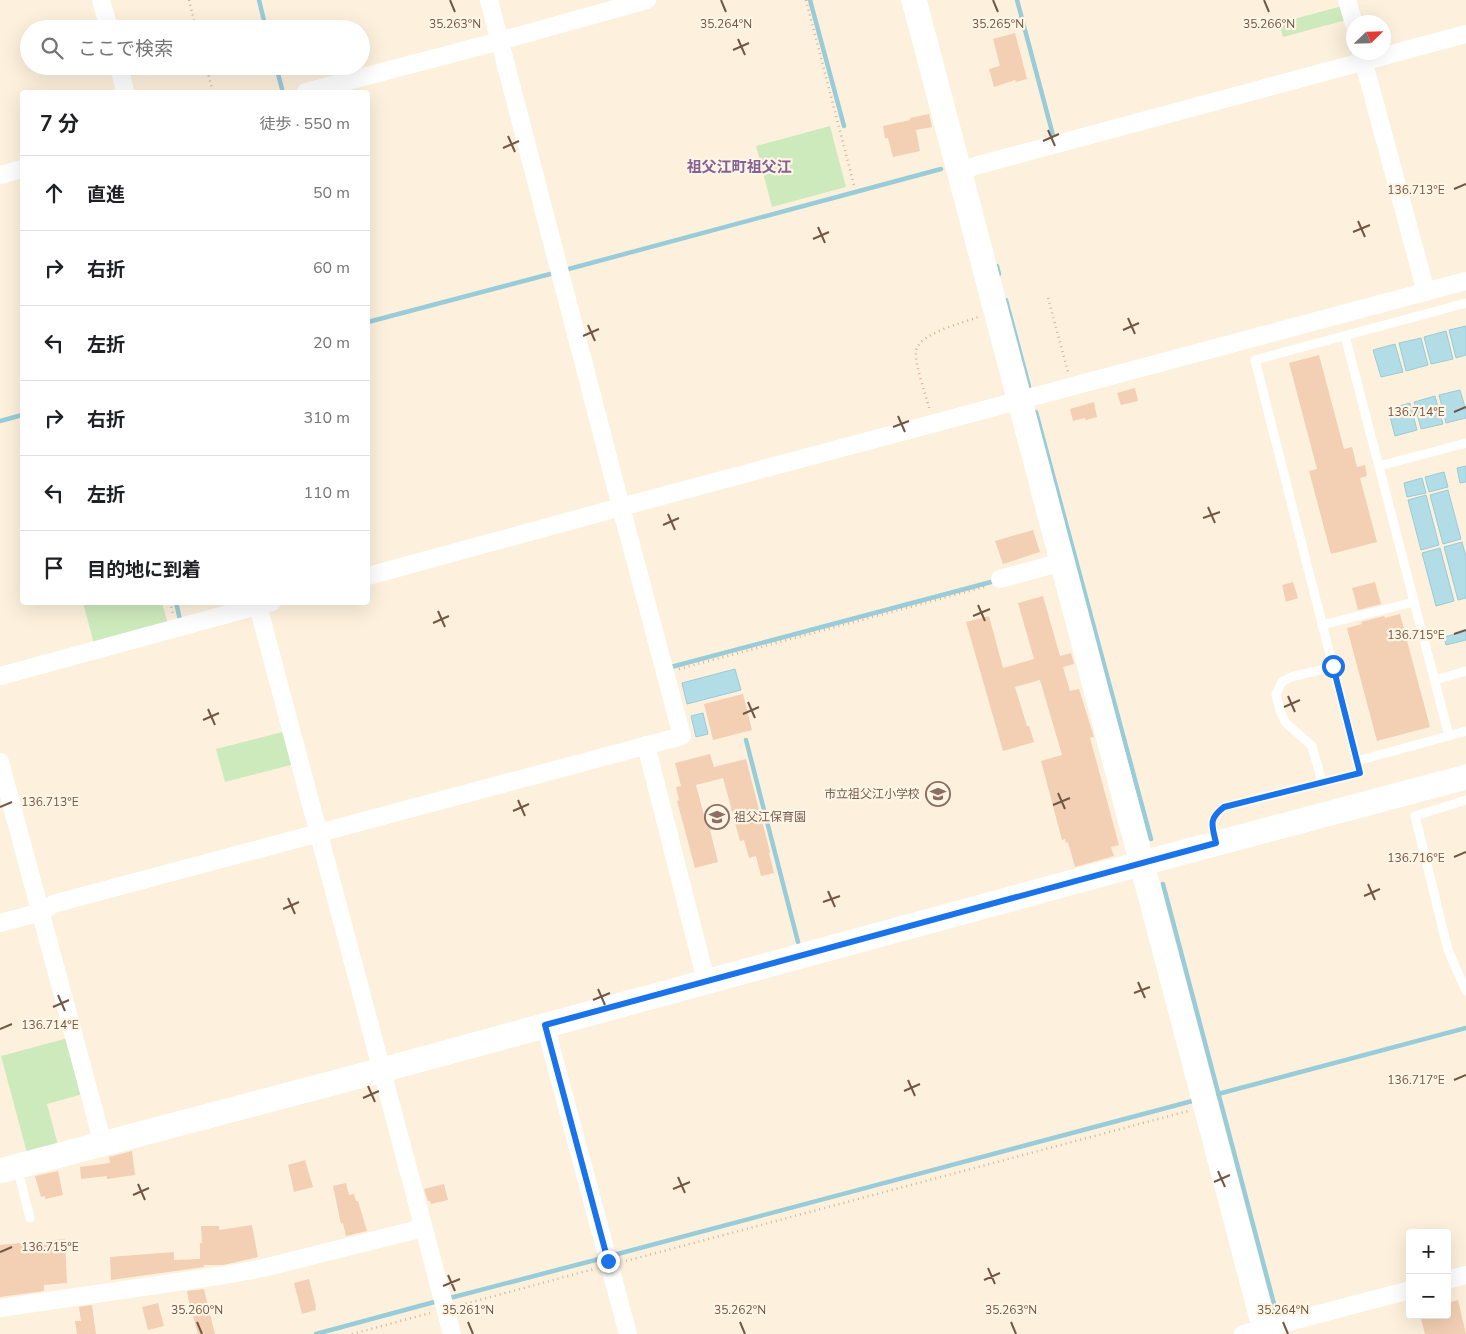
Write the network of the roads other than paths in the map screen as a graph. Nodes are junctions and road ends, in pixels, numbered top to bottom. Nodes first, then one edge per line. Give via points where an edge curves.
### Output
1 (101, 0) edge
2 (489, 0) edge
3 (647, 0) edge
4 (914, 0) edge
5 (1347, 0) edge
6 (1351, 15) edge
7 (107, 20) edge
8 (1466, 34) edge
9 (500, 41) junction
10 (1391, 51) edge
11 (1351, 60) edge
12 (1363, 60) edge
13 (120, 75) edge
14 (124, 90) edge
15 (314, 90) edge
16 (20, 170) edge
17 (960, 172) junction
18 (0, 175) edge
19 (1466, 281) edge
20 (1426, 292) junction
21 (1466, 303) edge
22 (1345, 336) junction
23 (1019, 400) junction
24 (1466, 444) edge
25 (1379, 466) junction
26 (621, 507) junction
27 (1062, 562) junction
28 (370, 575) edge
29 (1000, 579) road end
30 (1414, 602) junction
31 (258, 605) edge
32 (262, 605) edge
33 (1322, 625) junction
34 (1333, 666) junction
35 (1466, 671) edge
36 (0, 676) edge
37 (1435, 680) junction
38 (1466, 731) edge
39 (1449, 736) junction
40 (646, 745) junction
41 (1357, 761) junction
42 (0, 762) edge
43 (1466, 777) edge
44 (1322, 782) junction
45 (1466, 800) edge
46 (318, 834) junction
47 (1216, 843) junction
48 (1142, 863) junction
49 (41, 912) junction
50 (0, 923) edge
51 (706, 981) junction
52 (1466, 991) edge
53 (545, 1025) junction
54 (382, 1070) junction
55 (103, 1144) junction
56 (8, 1169) edge
57 (30, 1218) dead end
58 (423, 1228) junction
59 (1466, 1275) edge
60 (1451, 1279) edge
61 (1406, 1291) edge
62 (0, 1308) edge
63 (1258, 1332) edge
64 (452, 1334) edge
65 (628, 1334) edge

1 - 7 street
2 - 9 street
3 - 9 street
4 - 17 street
5 - 6 street
8 - 10 street
9 - 15 street
9 - 26 street
11 - 17 street
12 - 20 street
13 - 14 street
16 - 18 street
17 - 23 street
19 - 20 street
20 - 23 street
21 - 22 lane
22 - 25 lane
22 - 33 lane via 1255,360
23 - 26 street
23 - 27 street
24 - 25 lane
25 - 30 lane
26 - 28 street
26 - 40 street via 682,736
27 - 29 street
27 - 48 street
30 - 33 lane
30 - 37 lane
31 - 36 street
32 - 46 street
33 - 34 lane
34 - 41 lane
34 - 44 lane via 1291,676 1282,682 1276,694 1285,722 1312,746
35 - 37 lane
37 - 39 lane
38 - 39 lane
39 - 41 lane
40 - 46 street
40 - 51 street
41 - 44 lane via 1360,773
42 - 49 street
43 - 47 street
44 - 47 lane via 1224,807 1215,814 1212,826
45 - 52 lane via 1415,816 1448,950
46 - 49 street via 53,904
46 - 54 street
47 - 48 street
48 - 51 street
48 - 63 street via 1206,1106
49 - 50 street
49 - 55 street
51 - 53 street
53 - 54 street
53 - 65 street
54 - 55 street
54 - 58 street
55 - 56 street
56 - 57 lane
58 - 62 street via 263,1268
58 - 64 street
59 - 60 street
61 - 63 street

